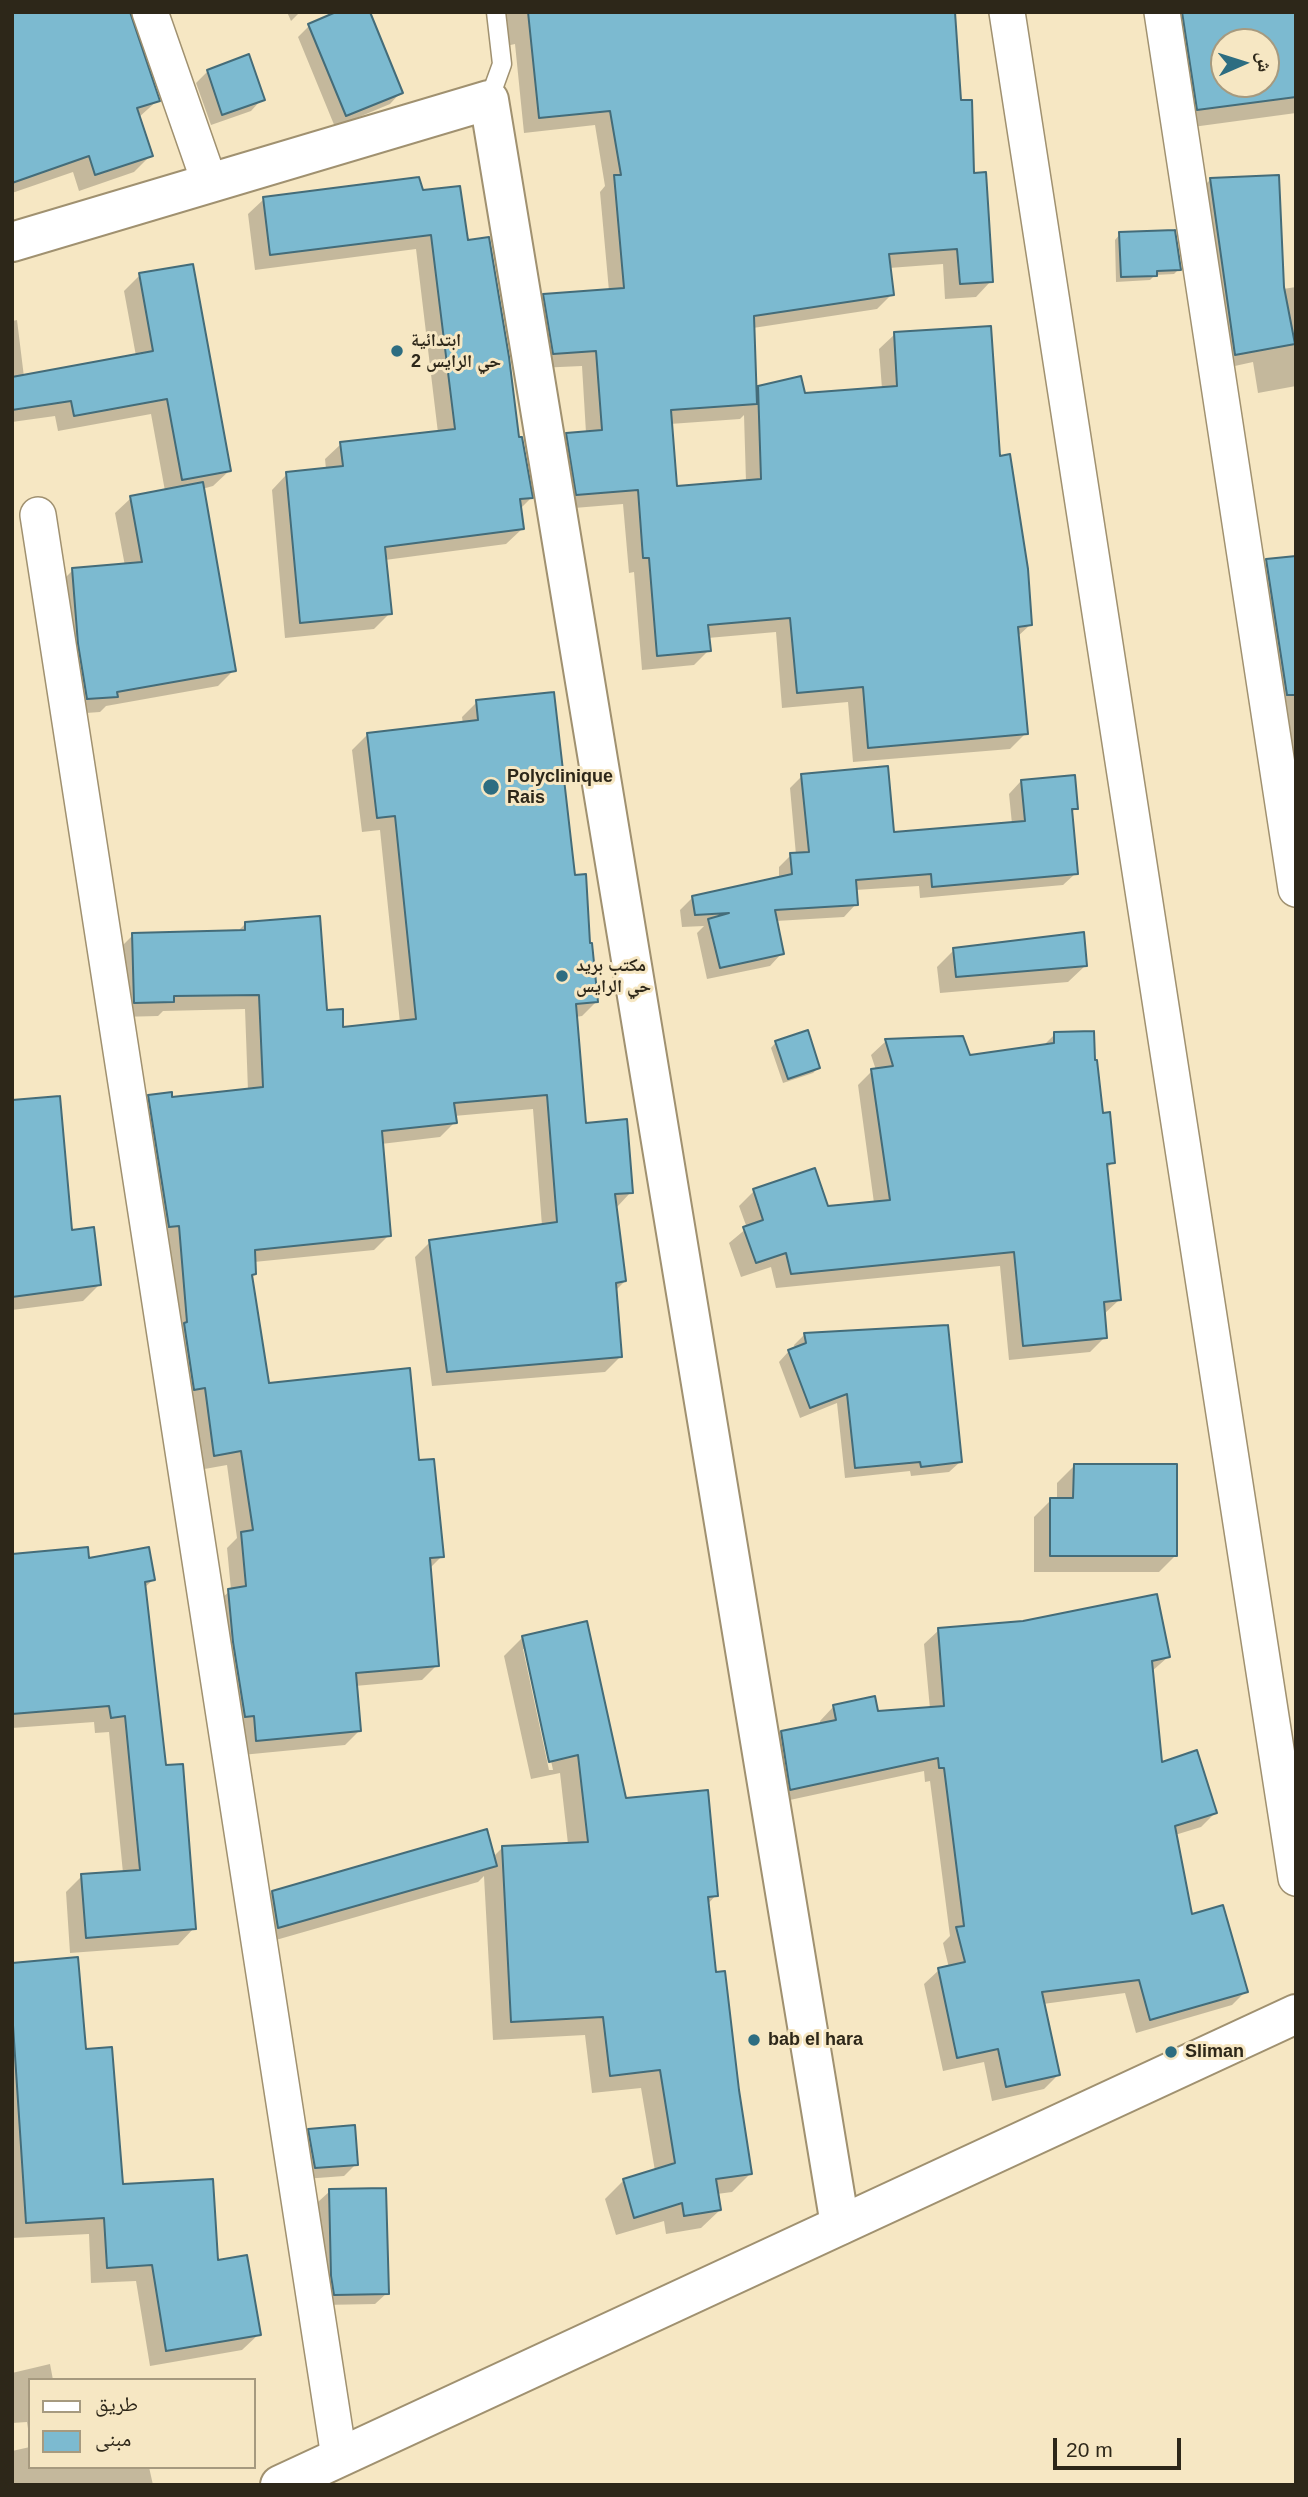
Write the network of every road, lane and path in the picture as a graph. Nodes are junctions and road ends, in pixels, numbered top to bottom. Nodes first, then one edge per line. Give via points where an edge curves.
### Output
1 (150, 12) edge
2 (496, 12) edge
3 (1007, 12) edge
4 (1162, 12) edge
5 (489, 100) junction
6 (210, 184) junction
7 (12, 242) edge
8 (38, 514) dead end
9 (1296, 889) edge
10 (1296, 1878) edge
11 (1296, 2014) edge
12 (840, 2225) junction
13 (339, 2457) junction
14 (280, 2485) edge

1 - 6 street
2 - 5 lane via 502,64
3 - 10 street
4 - 9 street
5 - 6 street
5 - 12 street
6 - 7 street
8 - 13 street
11 - 12 street
12 - 13 street
13 - 14 street

